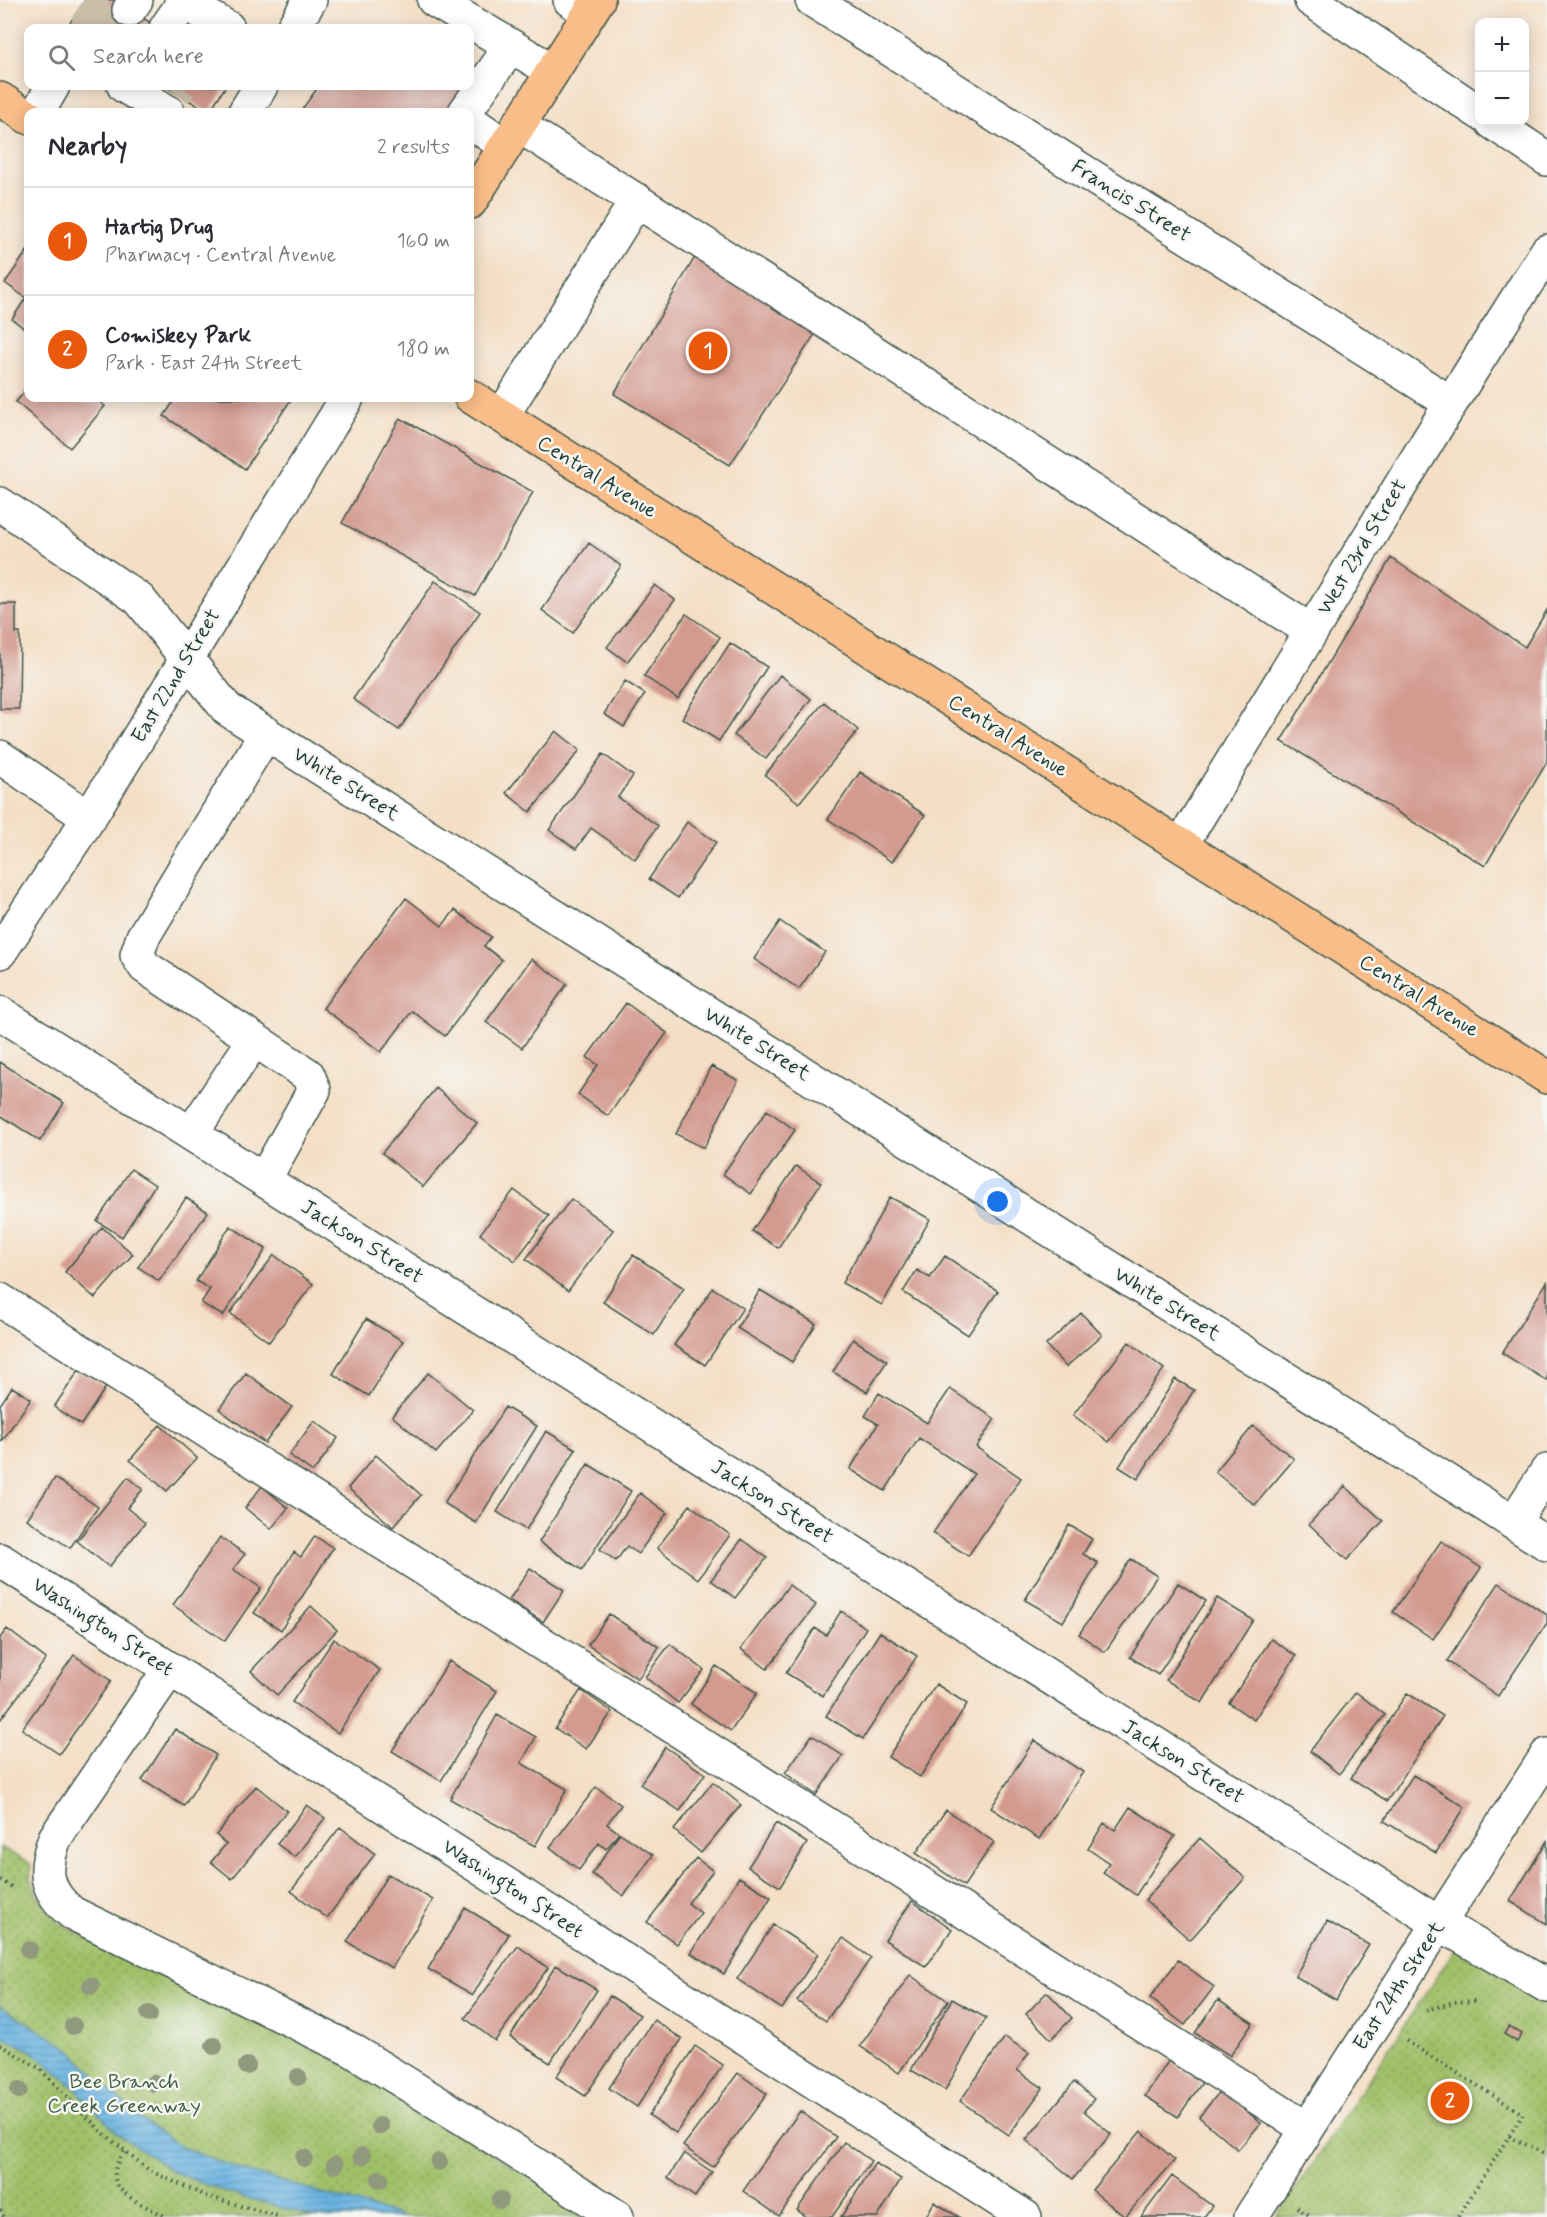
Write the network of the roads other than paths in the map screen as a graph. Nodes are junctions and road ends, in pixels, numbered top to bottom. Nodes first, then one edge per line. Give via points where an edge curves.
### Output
1 (310, 0) edge
2 (434, 0) edge
3 (812, 0) edge
4 (1311, 0) edge
5 (586, 4) edge
6 (177, 10) edge
7 (215, 24) edge
8 (295, 24) edge
9 (511, 46) junction
10 (553, 71) junction
11 (51, 90) edge
12 (136, 90) edge
13 (259, 90) edge
14 (0, 99) edge
15 (169, 105) edge
16 (40, 108) edge
17 (247, 108) edge
18 (468, 108) edge
19 (1475, 110) edge
20 (24, 114) edge
21 (474, 122) edge
22 (1498, 126) edge
23 (512, 135) junction
24 (1547, 159) edge
25 (474, 196) edge
26 (637, 200) junction
27 (1547, 251) edge
28 (474, 398) edge
29 (345, 402) edge
30 (1451, 403) junction
31 (502, 416) junction
32 (0, 504) edge
33 (1311, 631) junction
34 (186, 660) junction
35 (266, 733) junction
36 (0, 757) edge
37 (89, 818) junction
38 (1181, 845) junction
39 (0, 952) edge
40 (0, 1013) edge
41 (254, 1040) junction
42 (1547, 1077) edge
43 (191, 1134) junction
44 (264, 1180) junction
45 (0, 1300) edge
46 (1547, 1471) edge
47 (1513, 1523) junction
48 (1547, 1545) edge
49 (0, 1560) edge
50 (170, 1669) junction
51 (1547, 1755) edge
52 (1440, 1924) junction
53 (1547, 1986) edge
54 (1306, 2128) junction
55 (617, 2217) edge
56 (1025, 2217) edge
57 (1251, 2217) edge

1 - 8 street
2 - 9 street
3 - 30 street, Francis Street
4 - 19 street
5 - 10 main road
6 - 7 street
9 - 10 street
9 - 18 street
10 - 23 main road
11 - 16 street
12 - 15 street
13 - 17 street
14 - 20 main road
21 - 23 street
22 - 24 street
23 - 25 main road
23 - 26 street
26 - 31 street
26 - 33 street
27 - 30 street, West 23rd Street
28 - 31 main road, Central Avenue
29 - 34 street, East 22nd Street
30 - 33 street, West 23rd Street
31 - 38 main road, Central Avenue
32 - 34 street, White Street via 139,599
33 - 38 street, West 23rd Street
34 - 35 street, White Street via 227,709
34 - 37 street, East 22nd Street
35 - 41 street via 143,937 137,955 145,967
35 - 47 street, White Street
36 - 37 street
37 - 39 street, East 22nd Street
38 - 42 main road, Central Avenue
40 - 43 street, Jackson Street
41 - 43 street
41 - 44 street via 308,1075 314,1090
43 - 44 street, Jackson Street
44 - 52 street, Jackson Street
45 - 54 street
46 - 47 street
47 - 48 street, White Street
49 - 50 street, Washington Street
50 - 55 street via 55,1838 47,1872 58,1901 72,1913 352,2050
50 - 56 street, Washington Street
51 - 52 street, East 24th Street
52 - 53 street, Jackson Street
52 - 54 street, East 24th Street
54 - 57 street, East 24th Street

